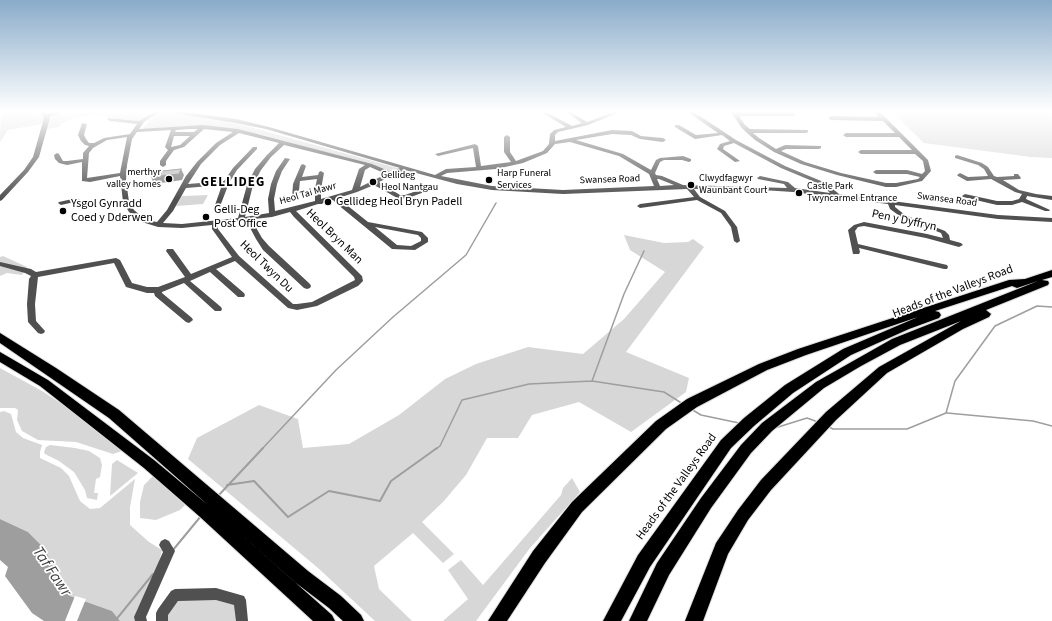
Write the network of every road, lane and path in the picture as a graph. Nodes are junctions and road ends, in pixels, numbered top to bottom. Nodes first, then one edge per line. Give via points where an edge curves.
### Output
1 (41, 141) edge
2 (84, 141) edge
3 (104, 141) edge
4 (130, 141) edge
5 (170, 141) edge
6 (187, 141) edge
7 (223, 141) edge
8 (280, 141) edge
9 (312, 141) edge
10 (507, 141) edge
11 (570, 141) joint
12 (734, 141) joint
13 (760, 141) edge
14 (906, 141) edge
15 (284, 142) junction
16 (552, 142) joint
17 (94, 145) junction
18 (819, 147) dead end
19 (255, 148) dead end
20 (172, 149) junction
21 (776, 151) junction
22 (440, 152) dead end
23 (861, 152) dead end
24 (918, 152) junction
25 (56, 155) dead end
26 (695, 156) dead end
27 (960, 156) dead end
28 (794, 158) junction
29 (287, 159) dead end
30 (737, 159) dead end
31 (85, 160) junction
32 (514, 163) junction
33 (163, 165) dead end
34 (370, 165) junction
35 (303, 166) dead end
36 (783, 167) junction
37 (828, 167) dead end
38 (406, 168) junction
39 (479, 169) junction
40 (875, 172) dead end
41 (835, 173) junction
42 (124, 174) junction
43 (393, 174) junction
44 (652, 175) junction
45 (960, 175) dead end
46 (924, 176) junction
47 (436, 177) junction
48 (760, 178) dead end
49 (994, 178) junction
50 (1019, 178) dead end
51 (298, 179) junction
52 (226, 183) junction
53 (375, 183) junction
54 (185, 186) junction
55 (686, 187) junction
56 (658, 188) junction
57 (428, 189) dead end
58 (793, 190) junction
59 (355, 191) junction
60 (836, 195) junction
61 (1024, 197) junction
62 (335, 198) junction
63 (698, 198) junction
64 (958, 198) dead end
65 (1052, 198) edge
66 (0, 199) edge
67 (295, 199) dead end
68 (77, 200) dead end
69 (61, 203) dead end
70 (320, 203) junction
71 (891, 203) junction
72 (640, 206) dead end
73 (217, 208) dead end
74 (292, 210) junction
75 (1047, 210) dead end
76 (272, 214) junction
77 (251, 218) junction
78 (241, 220) junction
79 (1052, 220) edge
80 (215, 223) junction
81 (366, 224) junction
82 (158, 225) junction
83 (737, 241) dead end
84 (947, 241) junction
85 (959, 245) dead end
86 (170, 251) dead end
87 (236, 258) junction
88 (0, 264) edge
89 (944, 267) dead end
90 (211, 269) junction
91 (1052, 273) edge
92 (35, 276) junction
93 (187, 279) junction
94 (1052, 281) edge
95 (1024, 282) junction
96 (307, 286) dead end
97 (158, 290) junction
98 (241, 295) dead end
99 (1005, 299) junction
100 (291, 306) joint
101 (218, 309) dead end
102 (189, 320) dead end
103 (35, 330) dead end
104 (0, 337) edge
105 (0, 356) edge
106 (155, 459) junction
107 (165, 545) dead end
108 (141, 621) edge
109 (162, 621) edge
110 (242, 621) edge
111 (326, 621) edge
112 (355, 621) edge
113 (497, 621) edge
114 (612, 621) edge
115 (638, 621) edge
116 (694, 621) edge

1 - 66 street via 36,157
2 - 17 street
3 - 17 street
4 - 42 street, Heol Tai Mawr via 126,150
5 - 20 street via 168,147
6 - 20 street
7 - 54 street via 199,163
8 - 15 street
9 - 38 street, Swansea Road
10 - 32 street via 507,152
11 - 16 street
11 - 44 street via 621,155
12 - 30 street via 720,148
12 - 36 street
13 - 21 street
14 - 24 street
15 - 34 street
15 - 78 street via 258,169 250,186
16 - 32 street via 545,152
17 - 31 street via 86,153
18 - 21 street via 785,147
19 - 52 street via 239,164
20 - 33 street
21 - 28 street
22 - 39 street via 479,146
23 - 24 street
24 - 46 street via 928,165 928,171
25 - 31 street via 61,162
26 - 44 street via 688,161 683,158 662,159 658,161
27 - 49 street via 980,164
28 - 36 street
28 - 41 street
29 - 76 street via 274,184
31 - 42 street via 84,180
32 - 39 street
34 - 43 street
34 - 59 street via 362,169
35 - 51 street
36 - 60 street via 824,184
37 - 41 street via 834,167
38 - 43 street, Heol Tai Mawr
38 - 47 street, Swansea Road
39 - 47 street via 446,171
40 - 46 street via 907,172
41 - 46 street via 886,185 910,183
42 - 82 street, Heol Tai Mawr via 128,208 138,217
43 - 53 street, Heol Tai Mawr
44 - 55 street
44 - 56 street
45 - 49 street via 970,180
47 - 56 street, Swansea Road via 478,186 545,192
48 - 58 street via 786,184
49 - 50 street
49 - 61 street
51 - 67 street
51 - 70 street via 320,175
52 - 54 street
52 - 73 street
53 - 57 street via 399,197
53 - 59 street, Heol Tai Mawr
54 - 82 street via 165,219
55 - 56 street, Swansea Road
55 - 58 street, Swansea Road
55 - 63 street
58 - 60 street, Swansea Road
59 - 62 street, Heol Tai Mawr
60 - 71 street, Swansea Road
61 - 64 street via 1012,203 997,203 967,195
61 - 65 street
61 - 75 street
62 - 70 street, Heol Tai Mawr
62 - 81 street
63 - 72 street
63 - 83 street via 723,212 734,227
68 - 69 street
70 - 74 street, Heol Tai Mawr
71 - 79 street, Swansea Road via 998,217
71 - 84 street, Pen y Dyffryn via 897,213 943,232
74 - 76 street, Heol Tai Mawr
74 - 100 street, Heol Bryn Man via 358,276 359,281 314,304
76 - 77 street, Heol Tai Mawr
77 - 78 street, Heol Tai Mawr
77 - 96 street via 251,224 266,248
78 - 80 street, Heol Tai Mawr
80 - 82 street, Heol Tai Mawr
80 - 87 street, Heol Twyn Du via 215,229
81 - 81 street via 395,247 412,248 424,242 420,233
84 - 85 street, Pen y Dyffryn
84 - 89 street, Pen y Dyffryn via 864,224 851,230 855,249 881,251
86 - 93 street
87 - 90 street
87 - 100 street, Heol Twyn Du
88 - 92 street via 28,271
90 - 93 street
90 - 98 street
91 - 95 highway, Heads of the Valleys Road
92 - 97 street via 116,260 129,285
92 - 103 street via 31,304
93 - 97 street
93 - 101 street
94 - 99 highway, Heads of the Valleys Road
95 - 113 highway via 1013,282 874,327 763,367 692,402 661,425 577,507 539,557
95 - 114 highway, Heads of the Valleys Road via 905,326 847,352 808,375 770,404 726,444 644,561
97 - 102 street via 158,294
99 - 115 highway, Heads of the Valleys Road via 896,342 832,378 767,427 746,449 706,503 667,563
99 - 116 highway via 1002,306 959,326 884,370 832,416 783,466 743,515 722,548
104 - 106 highway via 114,414
105 - 106 highway
106 - 111 highway
106 - 112 highway via 335,602
107 - 108 street via 169,551 140,617
109 - 110 street via 162,613 175,595 216,594 240,600

